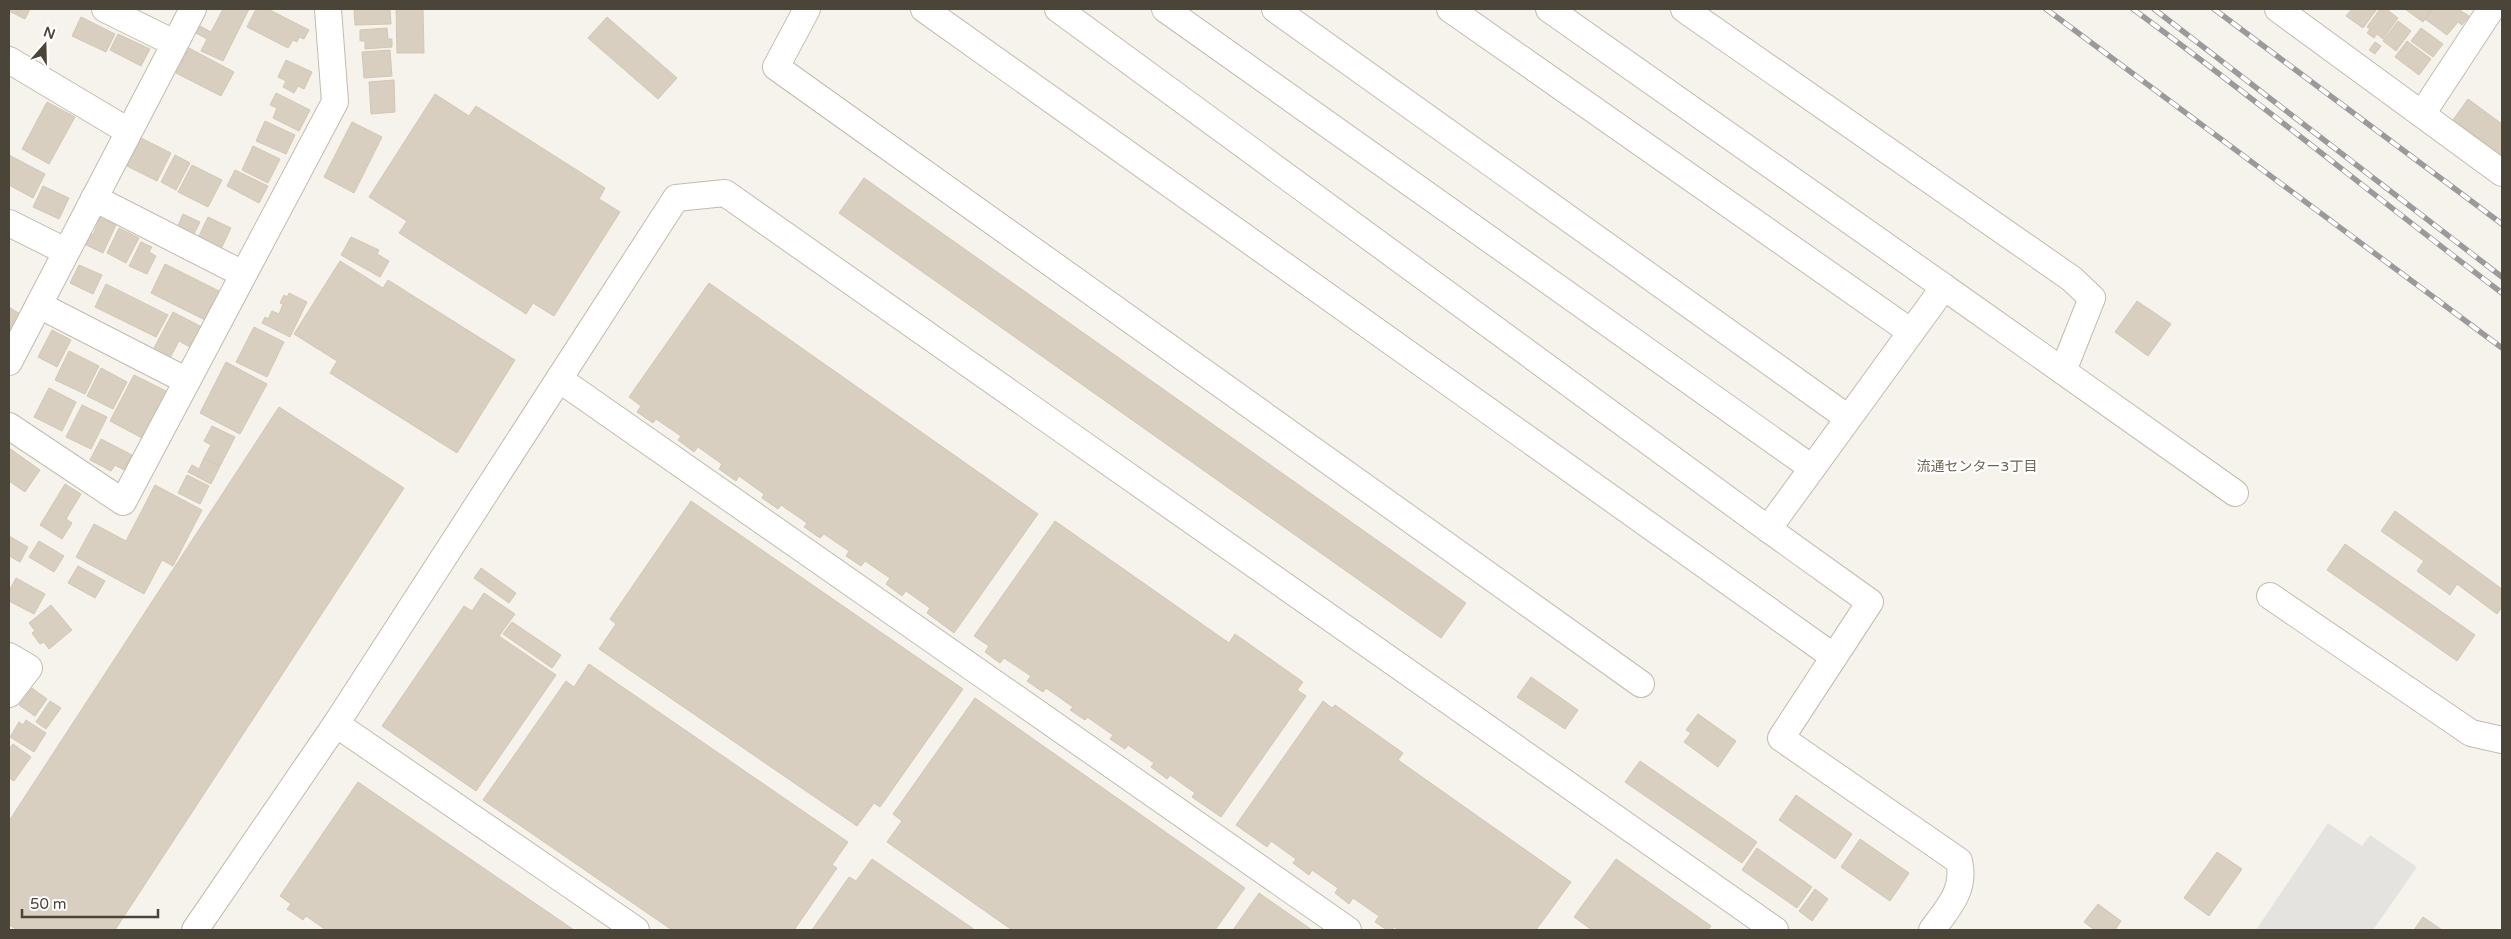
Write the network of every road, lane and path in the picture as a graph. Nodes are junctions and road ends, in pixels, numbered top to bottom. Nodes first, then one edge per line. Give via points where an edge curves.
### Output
1 (104, 9) edge
2 (193, 9) edge
3 (328, 9) edge
4 (807, 9) edge
5 (924, 9) edge
6 (1058, 9) edge
7 (1165, 9) edge
8 (1275, 9) edge
9 (1450, 9) edge
10 (1550, 9) edge
11 (1684, 9) edge
12 (2278, 9) edge
13 (2491, 9) edge
14 (174, 44) junction
15 (9, 60) edge
16 (2422, 114) junction
17 (128, 131) junction
18 (2502, 173) edge
19 (94, 198) junction
20 (9, 223) edge
21 (65, 252) junction
22 (243, 274) junction
23 (1944, 287) junction
24 (39, 305) junction
25 (1911, 332) junction
26 (9, 362) edge
27 (2063, 371) junction
28 (559, 379) junction
29 (188, 380) junction
30 (1848, 418) junction
31 (9, 426) edge
32 (1812, 468) junction
33 (2234, 493) dead end
34 (1768, 529) junction
35 (2270, 596) dead end
36 (9, 656) edge
37 (1834, 657) junction
38 (1641, 684) dead end
39 (9, 694) edge
40 (336, 724) junction
41 (2502, 740) edge
42 (195, 930) edge
43 (636, 930) edge
44 (1348, 930) edge
45 (1775, 930) edge
46 (1932, 930) edge

1 - 14 street
2 - 14 street
3 - 22 street via 334,102
4 - 38 street via 776,67
5 - 37 street
6 - 34 street
7 - 32 street
8 - 30 street
9 - 25 street
10 - 23 street
11 - 27 street via 2072,279 2092,298
12 - 16 street
13 - 16 street
14 - 17 street
15 - 17 street
16 - 18 street
17 - 19 street
19 - 21 street
19 - 22 street
20 - 21 street
21 - 24 street
22 - 29 street
23 - 25 street
23 - 27 street
24 - 26 street
24 - 29 street
25 - 30 street
27 - 33 street
28 - 40 street
28 - 44 street
28 - 45 street via 676,198 725,193
29 - 31 street via 123,502
30 - 32 street
32 - 34 street
34 - 37 street via 1870,602
35 - 41 street via 2471,733
36 - 39 street via 29,668
37 - 46 street via 1781,738 1959,861 1962,875 1959,892
40 - 42 street
40 - 43 street

